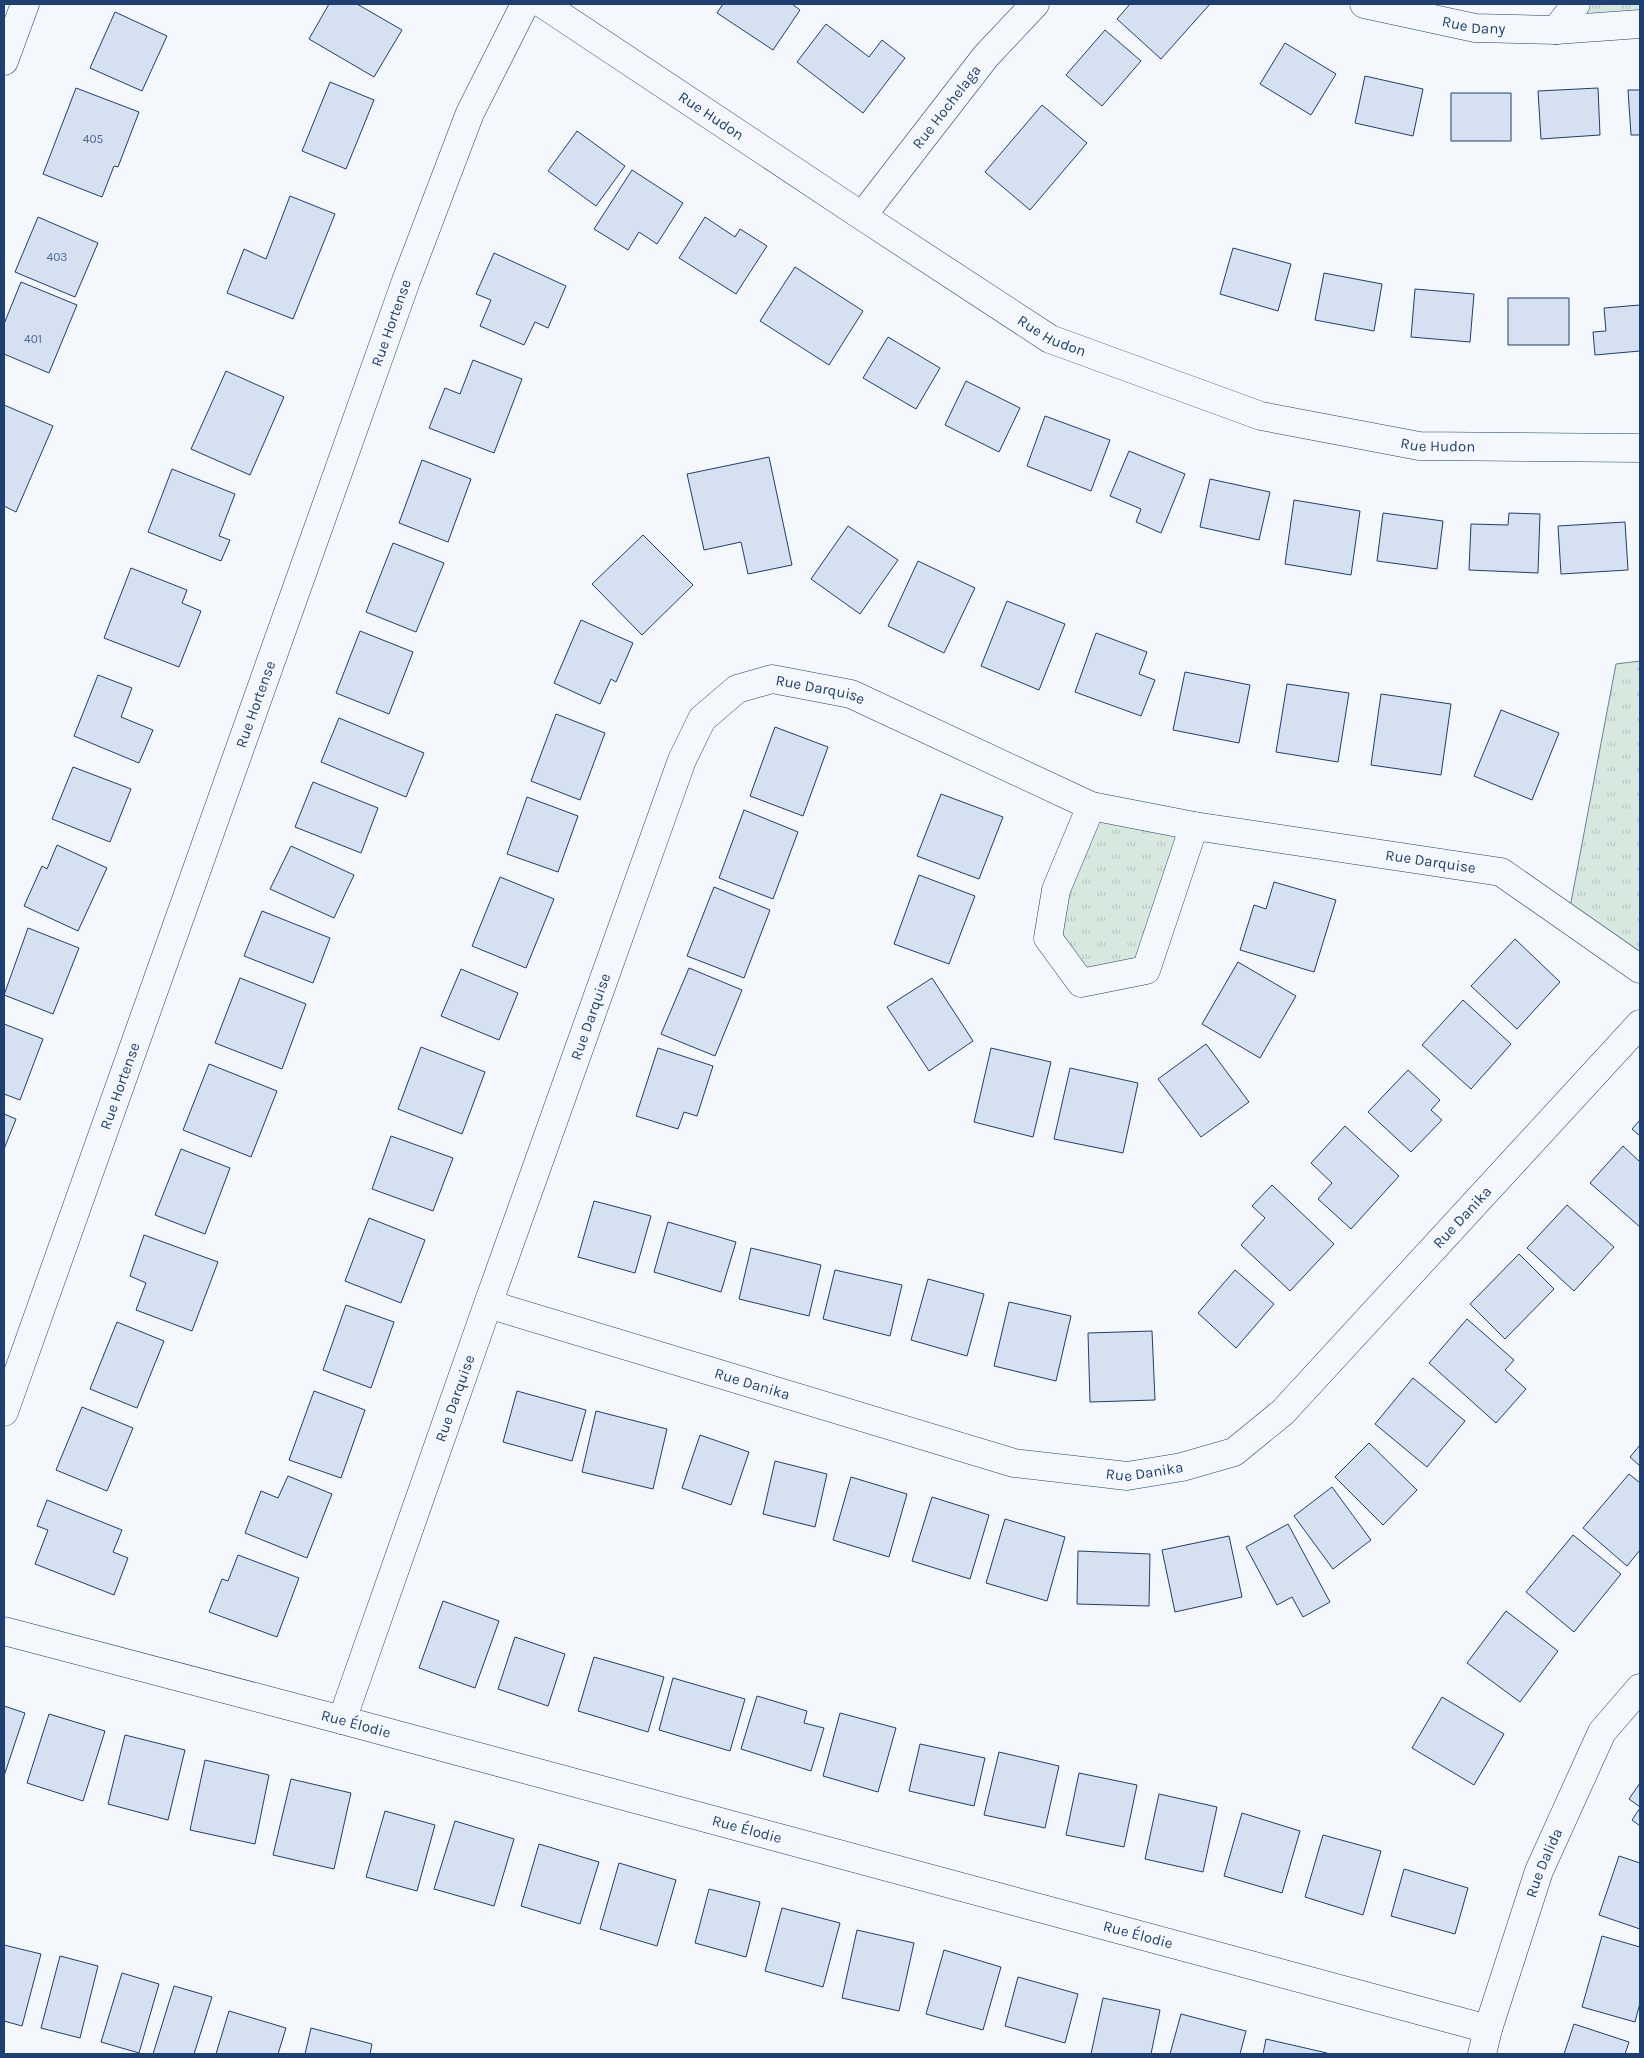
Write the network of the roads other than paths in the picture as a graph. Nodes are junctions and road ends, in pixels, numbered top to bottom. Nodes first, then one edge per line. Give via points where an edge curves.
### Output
1 (25, 4) edge
2 (525, 4) edge
3 (543, 4) edge
4 (1035, 4) edge
5 (1364, 4) edge
6 (1576, 4) edge
7 (1640, 24) edge
8 (1556, 30) junction
9 (4, 61) edge
10 (862, 216) junction
11 (1640, 448) edge
12 (1092, 806) junction
13 (1194, 826) junction
14 (1640, 969) edge
15 (1640, 1024) edge
16 (488, 1304) junction
17 (4, 1412) edge
18 (4, 1631) edge
19 (1640, 1688) edge
20 (342, 1720) junction
21 (1485, 2042) edge

1 - 9 street
2 - 17 street, Rue Hortense via 470,113 406,281
3 - 10 street, Rue Hudon
4 - 10 street, Rue Hochelaga via 986,56
5 - 8 street, Rue Dany via 1475,28
6 - 8 street
7 - 8 street, Rue Dany
10 - 11 street, Rue Hudon via 1050,339 1261,416 1419,446
12 - 13 street, Rue Darquise
12 - 13 street via 1056,890 1048,938 1081,983 1146,970
12 - 16 street, Rue Darquise via 851,694 772,679 737,689 702,719 682,760
13 - 14 street, Rue Darquise via 1501,872
15 - 16 street, Rue Danika via 1283,1412 1234,1452 1182,1466 1127,1476 1014,1463
16 - 20 street, Rue Darquise
18 - 20 street, Rue Élodie
19 - 21 street, Rue Dalida via 1602,1732 1539,1871
20 - 21 street, Rue Élodie

